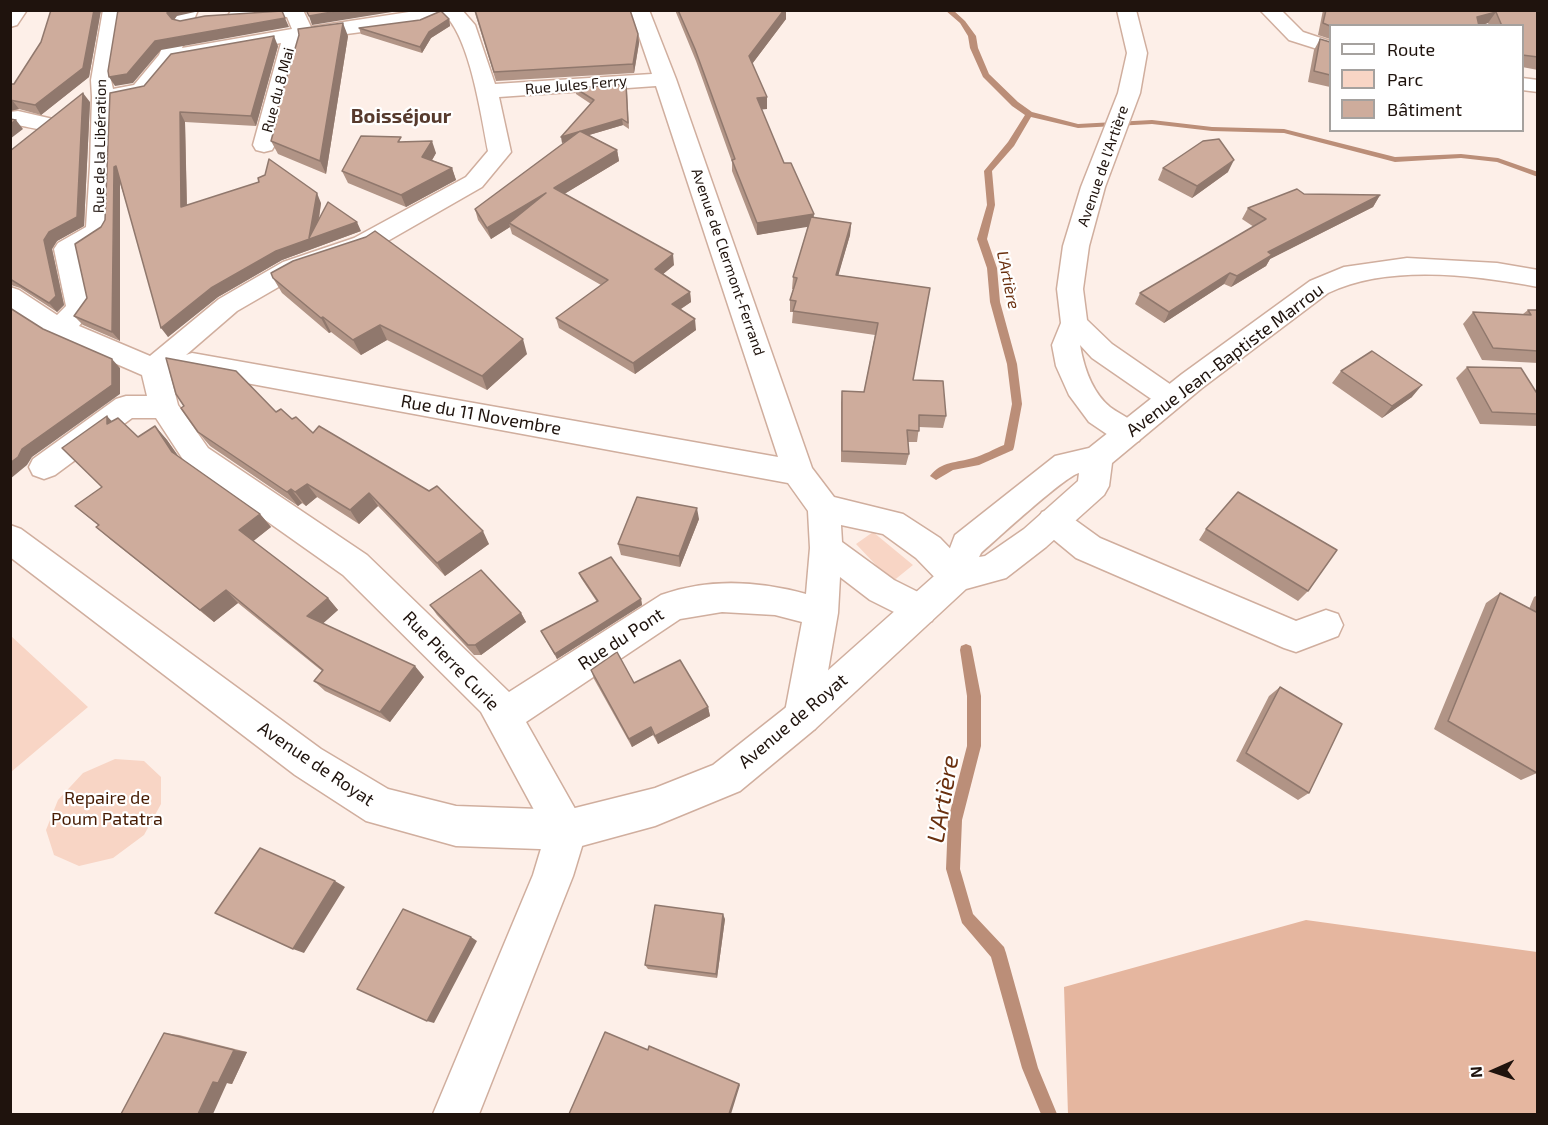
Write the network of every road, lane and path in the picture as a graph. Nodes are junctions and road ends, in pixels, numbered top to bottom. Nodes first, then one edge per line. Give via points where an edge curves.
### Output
1 (18, 10) edge
2 (113, 10) edge
3 (437, 10) edge
4 (451, 10) edge
5 (639, 10) edge
6 (1126, 10) edge
7 (1269, 10) edge
8 (186, 16) edge
9 (10, 21) edge
10 (297, 34) junction
11 (1329, 47) edge
12 (168, 56) junction
13 (666, 79) junction
14 (95, 91) junction
15 (487, 91) junction
16 (64, 109) edge
17 (10, 119) edge
18 (264, 145) dead end
19 (1538, 279) edge
20 (10, 296) edge
21 (1074, 323) junction
22 (61, 328) junction
23 (161, 378) junction
24 (1170, 398) junction
25 (1128, 433) junction
26 (1097, 458) junction
27 (44, 467) dead end
28 (798, 473) junction
29 (824, 508) junction
30 (1053, 521) junction
31 (10, 538) edge
32 (826, 548) junction
33 (957, 577) junction
34 (920, 610) junction
35 (821, 613) junction
36 (1326, 625) dead end
37 (504, 716) junction
38 (802, 717) junction
39 (567, 830) junction
40 (456, 1114) edge

1 - 9 street
2 - 14 street, Rue de la Libération
3 - 10 street via 422,18
4 - 15 street via 465,25
5 - 13 street, Avenue de Clermont-Ferrand
6 - 21 street, Avenue de l'Artière via 1137,53 1129,93 1076,246 1071,289
7 - 11 street via 1296,36
8 - 10 street via 294,11
8 - 12 street
10 - 12 street
10 - 18 street, Rue du 8 Mai
12 - 14 street via 141,90
13 - 15 street, Rue Jules Ferry
13 - 28 street, Avenue de Clermont-Ferrand
14 - 22 street, Rue de la Libération via 98,230 67,249 80,308
15 - 23 street via 500,152 474,182 363,244 292,268 228,305
16 - 17 street via 37,131 18,117
19 - 24 street, Avenue Jean-Baptiste Marrou via 1497,271 1407,266 1344,275 1299,300
20 - 22 street
21 - 24 street via 1102,351
21 - 25 street, Avenue de l'Artière via 1066,345 1083,395 1099,414
22 - 23 street
23 - 27 street
23 - 28 street, Rue du 11 Novembre
23 - 37 street, Rue Pierre Curie via 197,456 355,565 494,700
24 - 25 street, Avenue Jean-Baptiste Marrou
25 - 26 street, Avenue Jean-Baptiste Marrou
26 - 30 street, Avenue de Royat via 1093,486
26 - 33 street via 1066,464 967,545
28 - 29 street, Avenue de Clermont-Ferrand
29 - 32 street
29 - 33 street via 892,523 928,548
30 - 33 street, Avenue de Royat via 994,568
30 - 36 street via 1088,548 1296,637
31 - 39 street, Avenue de Royat via 308,762 380,807 456,826
32 - 34 street via 882,590
32 - 35 street
33 - 34 street, Avenue de Royat
34 - 38 street, Avenue de Royat
35 - 37 street, Rue du Pont via 775,600 722,597 673,605
35 - 38 street
37 - 39 street, Rue Pierre Curie
38 - 39 street, Avenue de Royat via 726,778 656,807
39 - 40 street via 553,876

